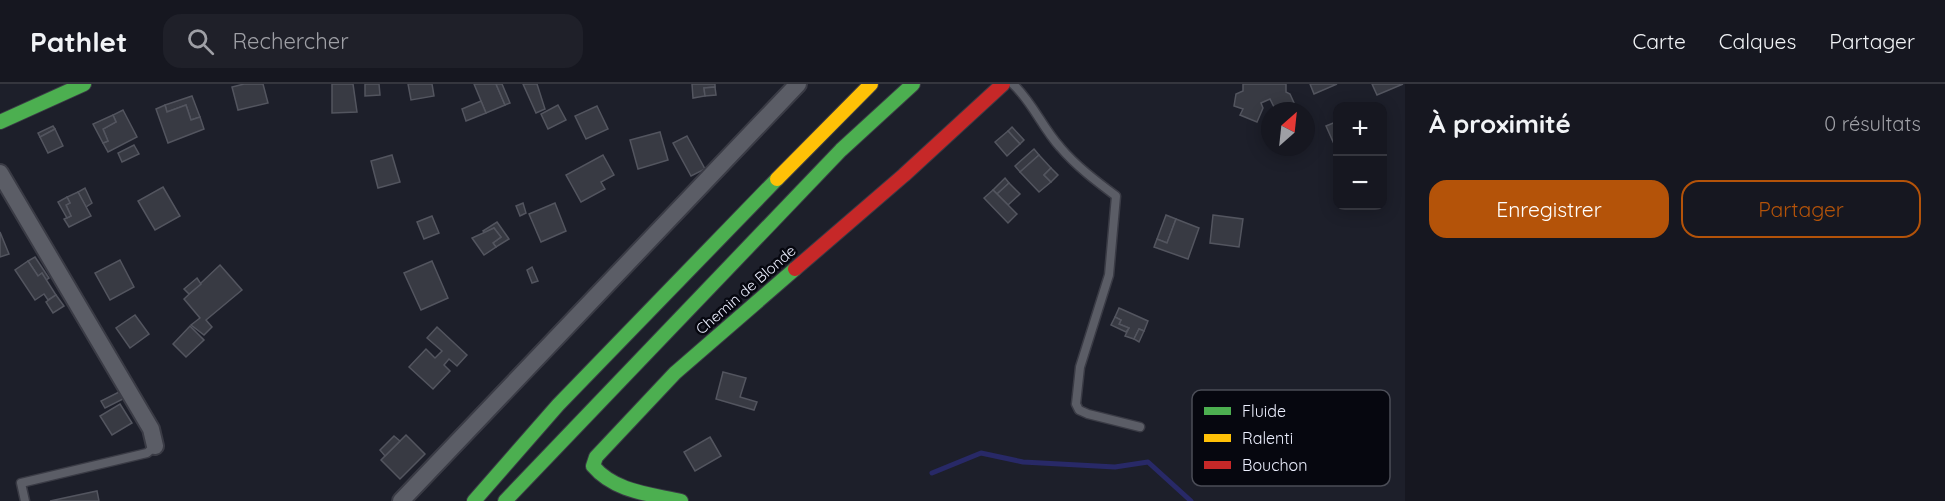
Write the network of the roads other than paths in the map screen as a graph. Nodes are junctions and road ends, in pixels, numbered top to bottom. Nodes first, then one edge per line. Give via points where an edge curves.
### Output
1 (84, 84) edge
2 (798, 84) edge
3 (872, 84) edge
4 (913, 84) edge
5 (1004, 84) edge
6 (1013, 84) edge
7 (0, 122) edge
8 (0, 173) edge
9 (1140, 427) dead end
10 (155, 446) joint
11 (25, 501) edge
12 (401, 501) edge
13 (474, 501) edge
14 (505, 501) edge
15 (681, 501) edge

1 - 7 main road
2 - 12 street
3 - 13 main road via 558,405
4 - 14 main road via 832,159
5 - 15 main road, Chemin de Blonde via 675,373 596,457 593,466 599,476 620,486
6 - 9 lane via 1028,98 1059,146 1084,172 1116,195 1109,275 1080,368 1076,404 1088,414
8 - 10 street via 151,429
10 - 11 lane via 147,453 21,483

